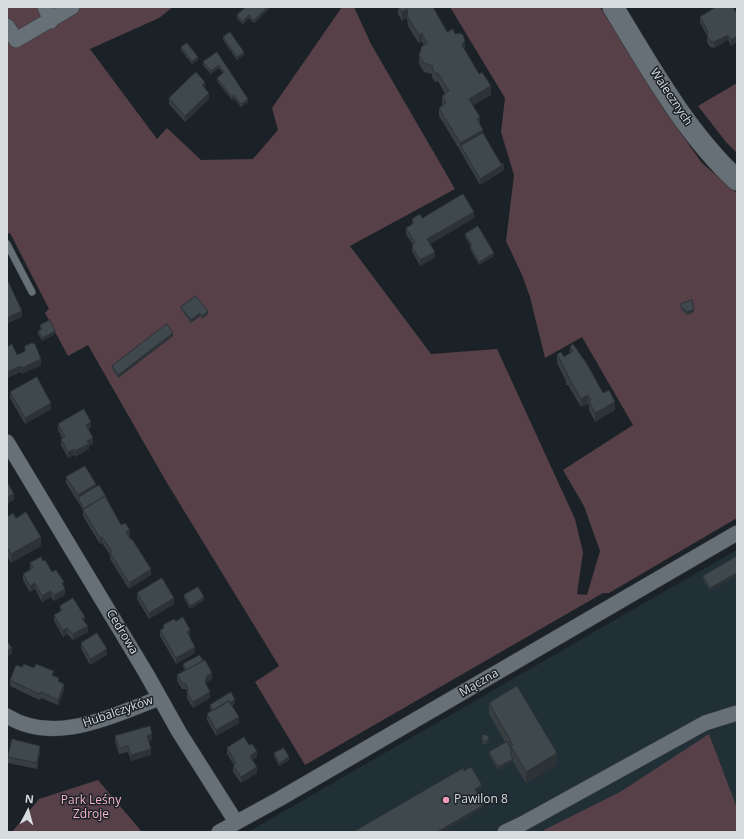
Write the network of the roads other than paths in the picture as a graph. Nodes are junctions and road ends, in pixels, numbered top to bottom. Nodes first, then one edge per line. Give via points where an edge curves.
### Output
1 (72, 7) edge
2 (613, 7) edge
3 (48, 14) edge
4 (7, 26) edge
5 (12, 43) edge
6 (737, 180) edge
7 (7, 244) edge
8 (32, 292) dead end
9 (7, 442) edge
10 (737, 533) edge
11 (160, 698) junction
12 (737, 713) edge
13 (7, 716) edge
14 (236, 822) junction
15 (525, 828) edge
16 (219, 832) edge
17 (505, 832) edge

1 - 3 street
2 - 6 street, Walecznych via 691,127 710,153
3 - 5 street
4 - 5 street
7 - 8 lane
9 - 11 street, Cedrowa
10 - 14 street, Mączna
11 - 13 street, Hubalczyków via 71,728 52,729
11 - 14 street, Cedrowa
12 - 15 street via 705,723
14 - 16 street, Mączna
15 - 17 street

